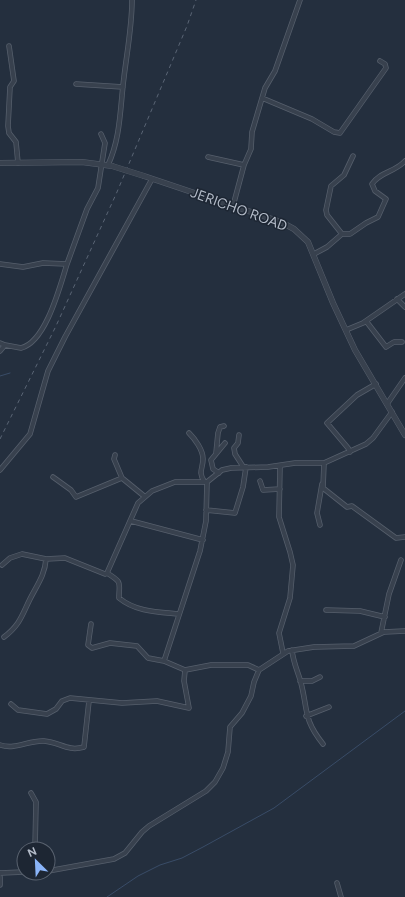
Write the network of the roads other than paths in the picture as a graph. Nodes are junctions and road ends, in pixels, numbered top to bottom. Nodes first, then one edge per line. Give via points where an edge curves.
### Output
1 (132, 0) edge
2 (300, 0) edge
3 (9, 46) dead end
4 (380, 61) dead end
5 (76, 84) dead end
6 (123, 87) junction
7 (262, 98) junction
8 (101, 134) dead end
9 (353, 156) dead end
10 (208, 157) dead end
11 (405, 162) edge
12 (0, 163) edge
13 (18, 163) junction
14 (107, 165) junction
15 (244, 165) junction
16 (152, 179) junction
17 (233, 206) junction
18 (342, 234) junction
19 (314, 254) junction
20 (0, 264) edge
21 (67, 264) junction
22 (405, 294) edge
23 (397, 299) junction
24 (405, 307) edge
25 (366, 321) junction
26 (346, 330) junction
27 (402, 342) dead end
28 (0, 343) edge
29 (5, 345) junction
30 (0, 351) edge
31 (405, 378) edge
32 (376, 384) junction
33 (387, 404) junction
34 (392, 412) junction
35 (224, 426) dead end
36 (404, 432) edge
37 (188, 433) dead end
38 (239, 435) dead end
39 (225, 443) dead end
40 (350, 452) junction
41 (216, 453) junction
42 (115, 455) dead end
43 (324, 463) junction
44 (280, 466) junction
45 (245, 467) junction
46 (0, 470) edge
47 (219, 473) junction
48 (53, 477) dead end
49 (122, 478) junction
50 (323, 478) junction
51 (205, 481) junction
52 (260, 481) dead end
53 (280, 489) junction
54 (144, 496) junction
55 (206, 510) junction
56 (131, 521) junction
57 (320, 525) dead end
58 (405, 537) edge
59 (203, 540) junction
60 (46, 559) junction
61 (401, 560) dead end
62 (2, 565) dead end
63 (107, 573) junction
64 (326, 610) dead end
65 (179, 614) junction
66 (384, 617) junction
67 (91, 624) dead end
68 (405, 630) edge
69 (382, 633) junction
70 (4, 637) dead end
71 (292, 650) junction
72 (283, 653) junction
73 (164, 661) junction
74 (185, 670) junction
75 (259, 670) junction
76 (320, 677) dead end
77 (300, 681) junction
78 (89, 701) junction
79 (11, 704) dead end
80 (330, 706) dead end
81 (306, 716) junction
82 (324, 744) dead end
83 (0, 745) edge
84 (30, 793) dead end
85 (35, 841) edge
86 (56, 870) edge
87 (0, 872) edge
88 (16, 872) edge
89 (0, 877) edge
90 (337, 884) dead end
91 (0, 885) edge
92 (341, 897) edge

1 - 6 street via 132,20
2 - 7 street via 275,71
3 - 13 street via 14,81 10,87 8,126 16,142
4 - 7 street via 386,68 340,133
5 - 6 street
6 - 14 street via 121,119 115,150
7 - 15 street via 252,132 251,149
8 - 14 street via 105,143
9 - 18 street via 344,175 331,186 326,210
10 - 15 street
11 - 18 street via 379,176 372,184 375,191 386,199 378,217 350,234
12 - 13 street, JERICHO ROAD
13 - 14 street, JERICHO ROAD via 58,161
14 - 16 street, JERICHO ROAD, bridge
14 - 21 street via 87,209
15 - 17 street
16 - 17 street, JERICHO ROAD
16 - 46 street via 48,371 30,434
17 - 19 street, JERICHO ROAD via 294,229 308,242
18 - 19 street
19 - 26 street, JERICHO ROAD
20 - 21 street via 23,267 43,263
21 - 29 street via 47,319 34,341 21,348
22 - 23 street
23 - 24 street
23 - 25 street
25 - 26 street
25 - 27 street via 386,347 394,342
26 - 32 street, JERICHO ROAD
28 - 29 street
29 - 30 street
31 - 33 street
32 - 33 street, JERICHO ROAD
32 - 40 street via 357,395 327,423
33 - 34 street, JERICHO ROAD
34 - 36 street, JERICHO ROAD
34 - 40 street via 373,438
35 - 41 street via 220,427 218,433
37 - 51 street via 202,454 200,474
38 - 45 street via 234,448 235,454
39 - 41 street
40 - 43 street
41 - 47 street via 211,460 213,468
42 - 49 street via 114,459
43 - 44 street
43 - 50 street
44 - 45 street
44 - 53 street
45 - 47 street via 231,468
45 - 55 street via 236,513
47 - 51 street
48 - 49 street via 72,490 77,497
49 - 54 street
50 - 57 street via 318,501
50 - 58 street via 323,488 347,507 352,506 396,538
51 - 54 street via 170,484
51 - 55 street
52 - 53 street via 263,490
53 - 72 street via 279,517 293,565 290,598 280,633
54 - 56 street via 138,503
55 - 59 street
56 - 59 street
56 - 63 street
59 - 65 street
60 - 62 street via 22,554 10,558
60 - 63 street via 65,558 103,574
60 - 70 street via 44,574 23,617
61 - 66 street via 394,576
63 - 65 street via 120,584 119,598 131,606
64 - 66 street via 360,611
65 - 73 street
66 - 69 street
67 - 73 street via 89,647 95,648 105,643 124,644 140,648 148,658
68 - 69 street
69 - 71 street via 354,646
71 - 72 street
71 - 77 street
72 - 75 street
73 - 74 street
74 - 75 street via 211,665 248,665
74 - 78 street via 184,681 189,708 157,701
75 - 86 street via 249,701 230,727 228,752 223,768 206,791 149,826 124,853 114,859
76 - 77 street
77 - 81 street
78 - 79 street via 70,698 62,701 56,709 47,714 18,710
78 - 83 street via 84,747 74,750 43,741 12,747
80 - 81 street
81 - 82 street
84 - 85 street via 36,802
87 - 88 street
89 - 91 street
90 - 92 street

